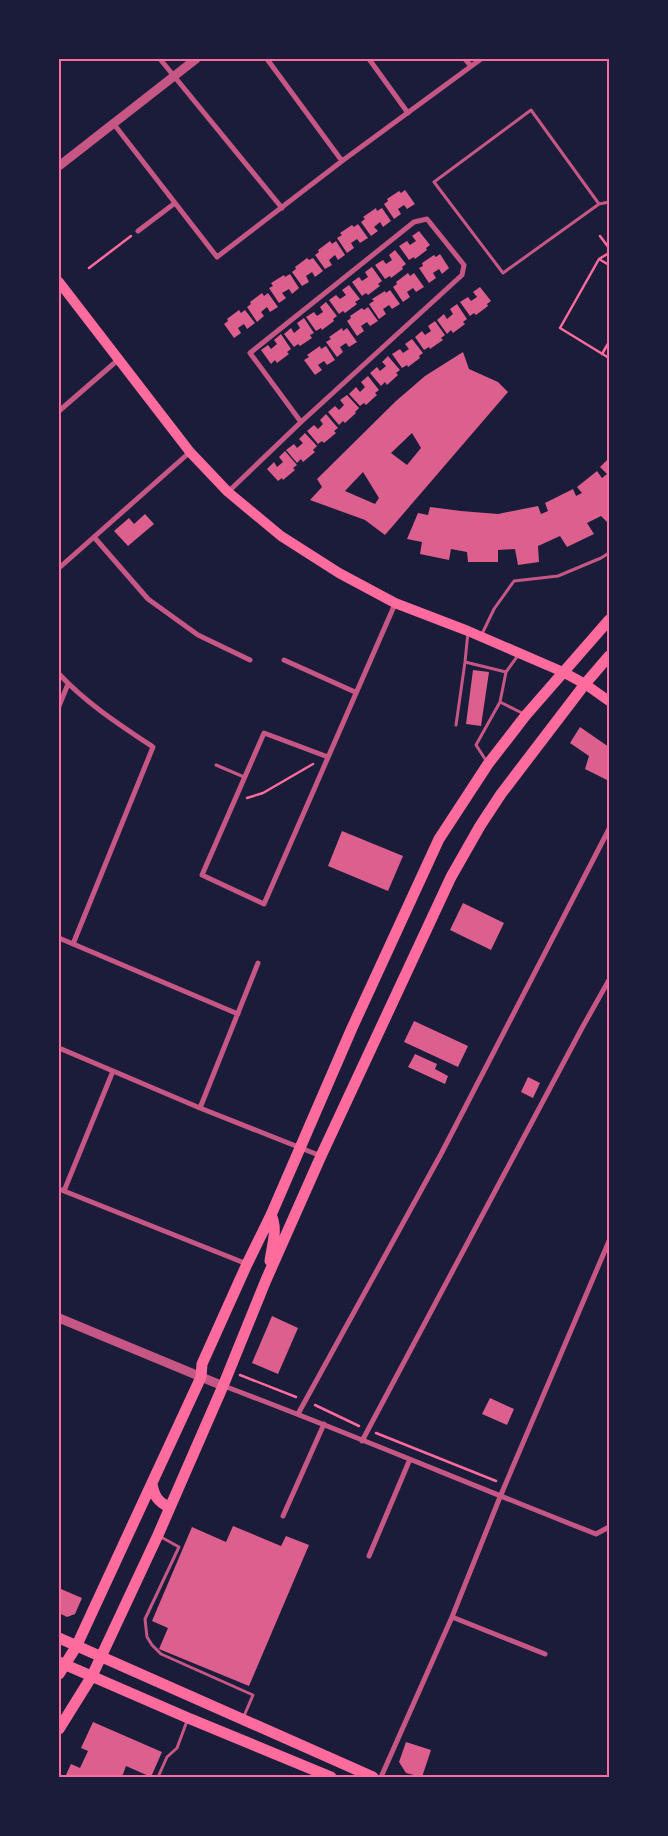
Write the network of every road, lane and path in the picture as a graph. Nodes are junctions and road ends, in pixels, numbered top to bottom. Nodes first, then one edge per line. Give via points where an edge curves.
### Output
1 (160, 59) edge
2 (196, 59) edge
3 (267, 59) edge
4 (369, 59) edge
5 (466, 59) edge
6 (481, 59) edge
7 (470, 66) junction
8 (174, 76) junction
9 (408, 113) junction
10 (113, 123) junction
11 (342, 161) junction
12 (59, 166) edge
13 (609, 202) edge
14 (175, 203) junction
15 (599, 204) junction
16 (282, 208) junction
17 (138, 231) joint
18 (600, 236) dead end
19 (609, 248) edge
20 (609, 253) edge
21 (599, 259) junction
22 (609, 265) edge
23 (88, 268) dead end
24 (59, 282) edge
25 (609, 342) edge
26 (602, 354) junction
27 (609, 358) edge
28 (119, 359) junction
29 (59, 411) edge
30 (301, 422) junction
31 (190, 452) junction
32 (228, 492) junction
33 (94, 537) junction
34 (609, 553) edge
35 (59, 568) edge
36 (395, 604) junction
37 (609, 620) edge
38 (468, 632) junction
39 (480, 637) junction
40 (519, 654) junction
41 (609, 656) edge
42 (250, 660) dead end
43 (284, 660) dead end
44 (465, 662) junction
45 (506, 672) junction
46 (563, 672) junction
47 (59, 674) edge
48 (68, 684) junction
49 (585, 684) junction
50 (355, 692) junction
51 (609, 701) edge
52 (500, 702) junction
53 (59, 706) edge
54 (526, 715) junction
55 (456, 725) dead end
56 (328, 757) junction
57 (488, 764) junction
58 (216, 765) dead end
59 (245, 777) junction
60 (233, 804) junction
61 (609, 829) edge
62 (59, 938) edge
63 (73, 944) junction
64 (258, 963) dead end
65 (609, 980) edge
66 (238, 1014) junction
67 (59, 1048) edge
68 (113, 1071) junction
69 (200, 1108) junction
70 (300, 1148) junction
71 (321, 1156) junction
72 (61, 1190) edge
73 (271, 1215) junction
74 (609, 1241) edge
75 (246, 1264) junction
76 (266, 1280) junction
77 (59, 1318) edge
78 (229, 1373) junction
79 (201, 1377) junction
80 (223, 1386) junction
81 (306, 1401) junction
82 (298, 1414) junction
83 (324, 1424) junction
84 (367, 1429) junction
85 (362, 1441) junction
86 (410, 1459) junction
87 (152, 1484) junction
88 (505, 1486) junction
89 (500, 1497) junction
90 (169, 1507) junction
91 (283, 1516) dead end
92 (609, 1527) edge
93 (158, 1535) junction
94 (368, 1556) dead end
95 (452, 1617) junction
96 (59, 1638) edge
97 (545, 1654) dead end
98 (100, 1657) junction
99 (66, 1661) edge
100 (92, 1676) junction
101 (188, 1718) junction
102 (243, 1719) junction
103 (59, 1729) edge
104 (158, 1777) edge
105 (331, 1777) edge
106 (373, 1777) edge
107 (381, 1777) edge

1 - 8 street
2 - 8 street
3 - 11 street
4 - 9 street
5 - 7 street
6 - 7 street
7 - 9 street
8 - 10 street
8 - 16 street
9 - 11 street
10 - 12 street
10 - 14 street
11 - 16 street
13 - 15 lane
14 - 16 street via 217,257
14 - 17 street
15 - 15 lane via 503,274 434,182 531,110
17 - 23 path
18 - 19 path
20 - 21 path
21 - 22 path
21 - 26 path via 560,328
24 - 28 main road
25 - 26 path
26 - 27 path
28 - 29 street
28 - 31 main road
30 - 30 street via 462,274 464,264 427,218 414,222 250,353
30 - 32 street
31 - 32 main road
31 - 33 street
32 - 36 main road via 310,555
33 - 35 street
33 - 42 street via 148,599 198,635
34 - 39 lane via 558,576 514,581 494,609
36 - 38 main road
36 - 50 street
37 - 46 main road
38 - 39 main road
38 - 44 lane
39 - 40 main road
40 - 45 lane
40 - 46 main road
41 - 49 main road
43 - 50 street
44 - 45 lane
44 - 55 lane
45 - 52 lane
46 - 49 main road
46 - 54 main road
47 - 48 street
48 - 53 street
48 - 63 street via 153,747
49 - 51 main road
49 - 71 main road via 500,794 465,851
50 - 56 street
52 - 54 lane
52 - 57 lane via 476,745
54 - 57 main road
56 - 59 street via 264,733
56 - 60 path via 263,792
56 - 60 street via 264,904 202,874
57 - 70 main road via 439,839
58 - 59 lane
59 - 60 street
61 - 81 street via 441,1154
62 - 63 street
63 - 66 street
64 - 66 street
65 - 84 street
66 - 69 street
67 - 68 street
68 - 69 street
68 - 72 street
69 - 70 street
70 - 71 street
70 - 73 main road
71 - 76 main road
72 - 75 street
73 - 75 main road
73 - 76 main road via 275,1231
74 - 88 street
75 - 79 main road via 202,1364
76 - 78 main road
77 - 79 street
78 - 80 main road
78 - 81 path via 245,1376
79 - 80 street
79 - 87 main road
80 - 82 street
80 - 90 main road
81 - 82 street
81 - 84 path
82 - 83 street
83 - 85 street
83 - 91 street
84 - 85 street
84 - 88 path
85 - 86 street
86 - 89 street
86 - 94 street
87 - 90 main road via 154,1496
87 - 99 main road
88 - 89 street
89 - 92 street via 596,1534
89 - 95 street
90 - 93 main road
93 - 98 main road
93 - 102 lane via 179,1547 145,1620 147,1637 161,1654 253,1695
95 - 97 street
95 - 107 street
96 - 99 main road
98 - 99 main road
98 - 100 main road
98 - 102 main road
99 - 100 main road
100 - 101 main road
100 - 103 main road
101 - 104 lane via 177,1748 167,1757
101 - 105 main road
102 - 106 main road

